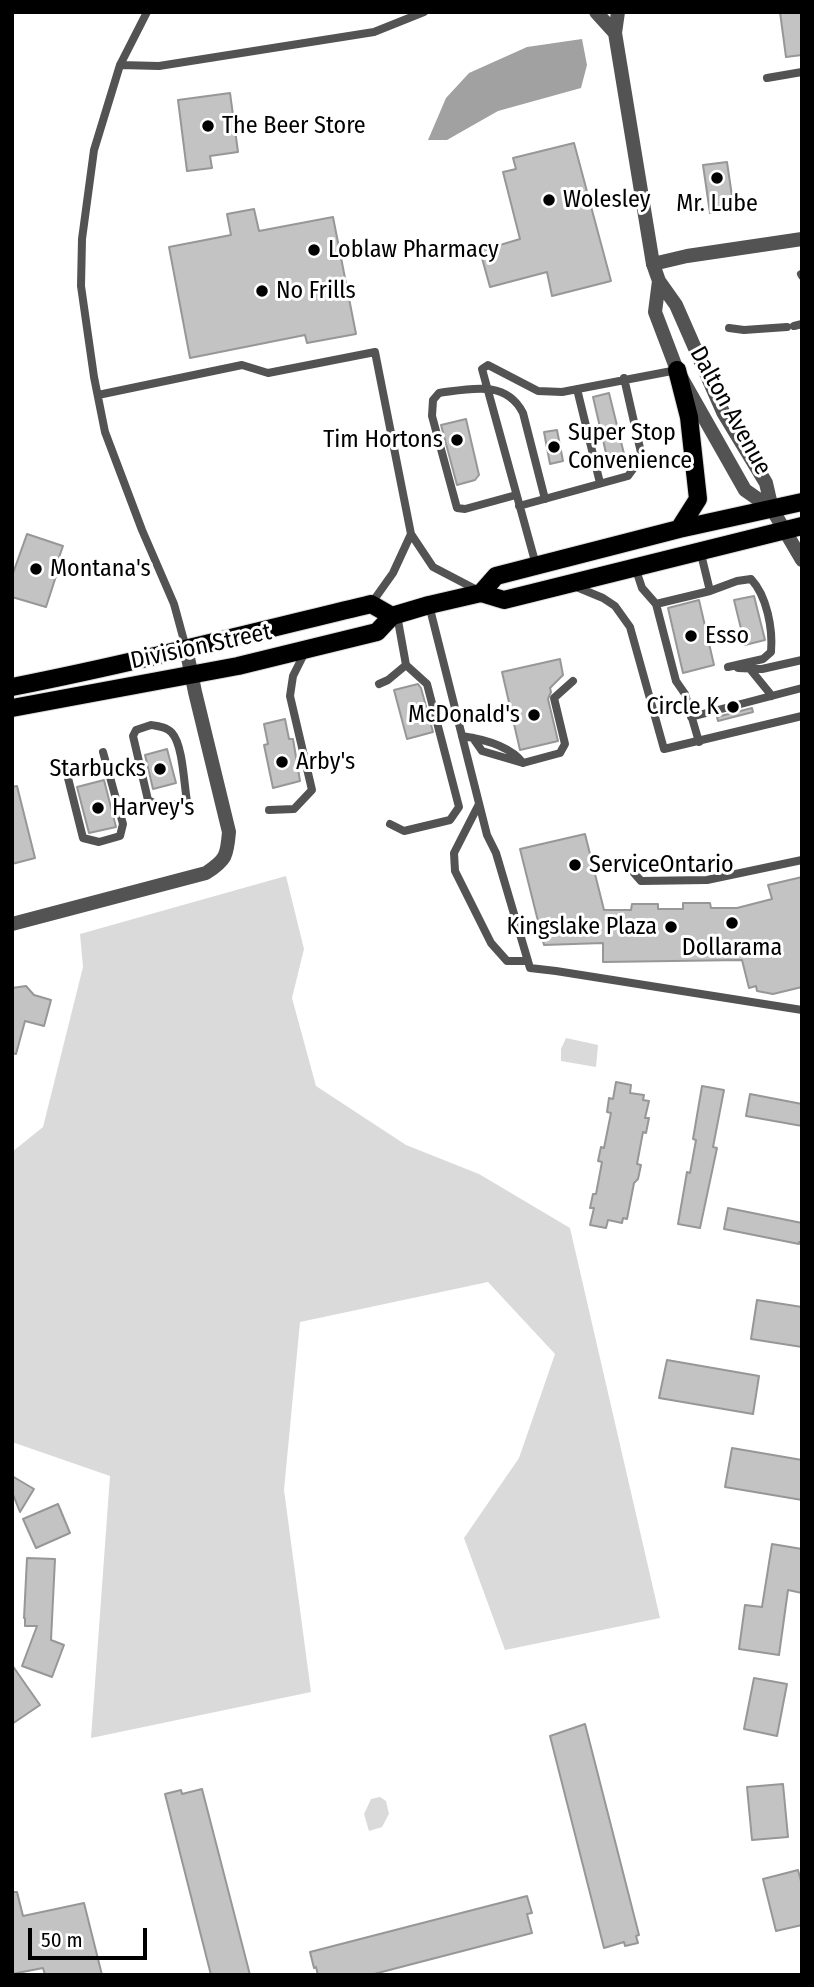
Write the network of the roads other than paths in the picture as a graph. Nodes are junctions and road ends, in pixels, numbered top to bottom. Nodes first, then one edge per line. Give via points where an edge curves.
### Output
1 (147, 12) edge
2 (424, 12) edge
3 (596, 12) edge
4 (618, 12) edge
5 (615, 33) junction
6 (120, 65) junction
7 (802, 72) edge
8 (767, 78) dead end
9 (802, 239) edge
10 (653, 264) junction
11 (659, 281) junction
12 (794, 326) edge
13 (729, 328) dead end
14 (677, 370) junction
15 (624, 379) junction
16 (487, 387) junction
17 (577, 388) junction
18 (98, 395) junction
19 (600, 484) junction
20 (516, 495) junction
21 (545, 499) junction
22 (802, 502) edge
23 (519, 506) junction
24 (772, 509) junction
25 (802, 526) edge
26 (679, 529) junction
27 (784, 530) junction
28 (411, 534) junction
29 (701, 550) junction
30 (802, 560) edge
31 (536, 565) junction
32 (635, 567) junction
33 (567, 584) junction
34 (710, 591) junction
35 (481, 593) junction
36 (371, 604) junction
37 (656, 604) junction
38 (429, 605) junction
39 (395, 615) junction
40 (186, 648) junction
41 (306, 649) junction
42 (802, 660) edge
43 (406, 665) junction
44 (750, 669) junction
45 (192, 673) junction
46 (573, 681) dead end
47 (379, 684) dead end
48 (12, 687) edge
49 (802, 688) edge
50 (772, 696) junction
51 (12, 708) edge
52 (691, 716) junction
53 (802, 716) edge
54 (462, 736) junction
55 (699, 742) junction
56 (178, 745) joint
57 (103, 752) dead end
58 (64, 762) dead end
59 (479, 804) junction
60 (270, 810) dead end
61 (390, 824) dead end
62 (802, 860) edge
63 (634, 873) dead end
64 (12, 924) edge
65 (527, 961) junction
66 (802, 1010) edge

1 - 6 lane
2 - 6 lane via 374,32 159,66
3 - 5 street
4 - 5 street, Dalton Avenue
5 - 10 street, Dalton Avenue
6 - 18 lane via 94,150 82,239 81,286
7 - 8 lane
9 - 10 street
10 - 11 street, Dalton Avenue
11 - 14 street, Dalton Avenue via 655,312
11 - 24 street, Dalton Avenue via 676,305 723,412 766,483
12 - 13 lane
14 - 15 lane
14 - 24 street, Dalton Avenue via 745,490
14 - 26 main road via 689,417 698,499
15 - 17 lane
15 - 19 lane via 642,457 628,476
16 - 17 lane via 482,369 488,365 538,391
16 - 20 lane
16 - 20 lane via 439,393 433,400 432,415 457,508
16 - 21 lane via 517,402 523,413
17 - 19 lane
18 - 28 lane via 242,365 268,373 375,352
18 - 40 lane via 105,432 174,604
19 - 21 lane
20 - 23 lane
21 - 23 lane
22 - 24 main road, Division Street
23 - 31 lane
24 - 26 main road, Division Street
24 - 27 street
25 - 27 main road, Division Street
26 - 31 main road, Division Street
27 - 29 main road, Division Street
27 - 30 street
28 - 35 lane via 433,567
28 - 36 lane via 393,573
29 - 32 main road, Division Street
29 - 34 lane
31 - 35 main road, Division Street via 496,576
32 - 33 main road, Division Street
32 - 37 lane via 642,588
33 - 35 main road, Division Street via 504,600
33 - 55 lane via 603,598 630,626 664,749
34 - 37 lane
34 - 44 lane via 751,579 761,589 771,652 763,659 728,667
35 - 38 main road, Division Street
36 - 39 main road
36 - 40 main road, Division Street
37 - 52 lane via 676,681
38 - 39 main road, Division Street
38 - 54 lane
39 - 41 main road, Division Street via 377,632
39 - 43 lane
40 - 45 street
40 - 48 main road, Division Street
41 - 45 main road, Division Street
41 - 60 lane via 293,676 290,696 312,790 294,809
42 - 44 lane
43 - 47 lane
43 - 61 lane via 428,684 459,807 450,820 404,831
44 - 50 lane
45 - 51 main road, Division Street
45 - 64 street via 229,832 227,855 206,873
46 - 54 lane via 554,698 565,744 560,753 523,763 515,752
49 - 50 lane
50 - 52 lane
52 - 55 lane
53 - 55 lane
54 - 59 lane
56 - 56 lane via 164,727 151,725 132,736 148,800 158,806 187,801
57 - 58 lane via 123,824 120,836 99,842 83,838
59 - 65 lane
59 - 65 lane via 454,853 455,871 491,943 507,961
62 - 63 lane via 707,880 642,881
65 - 66 lane via 530,968

